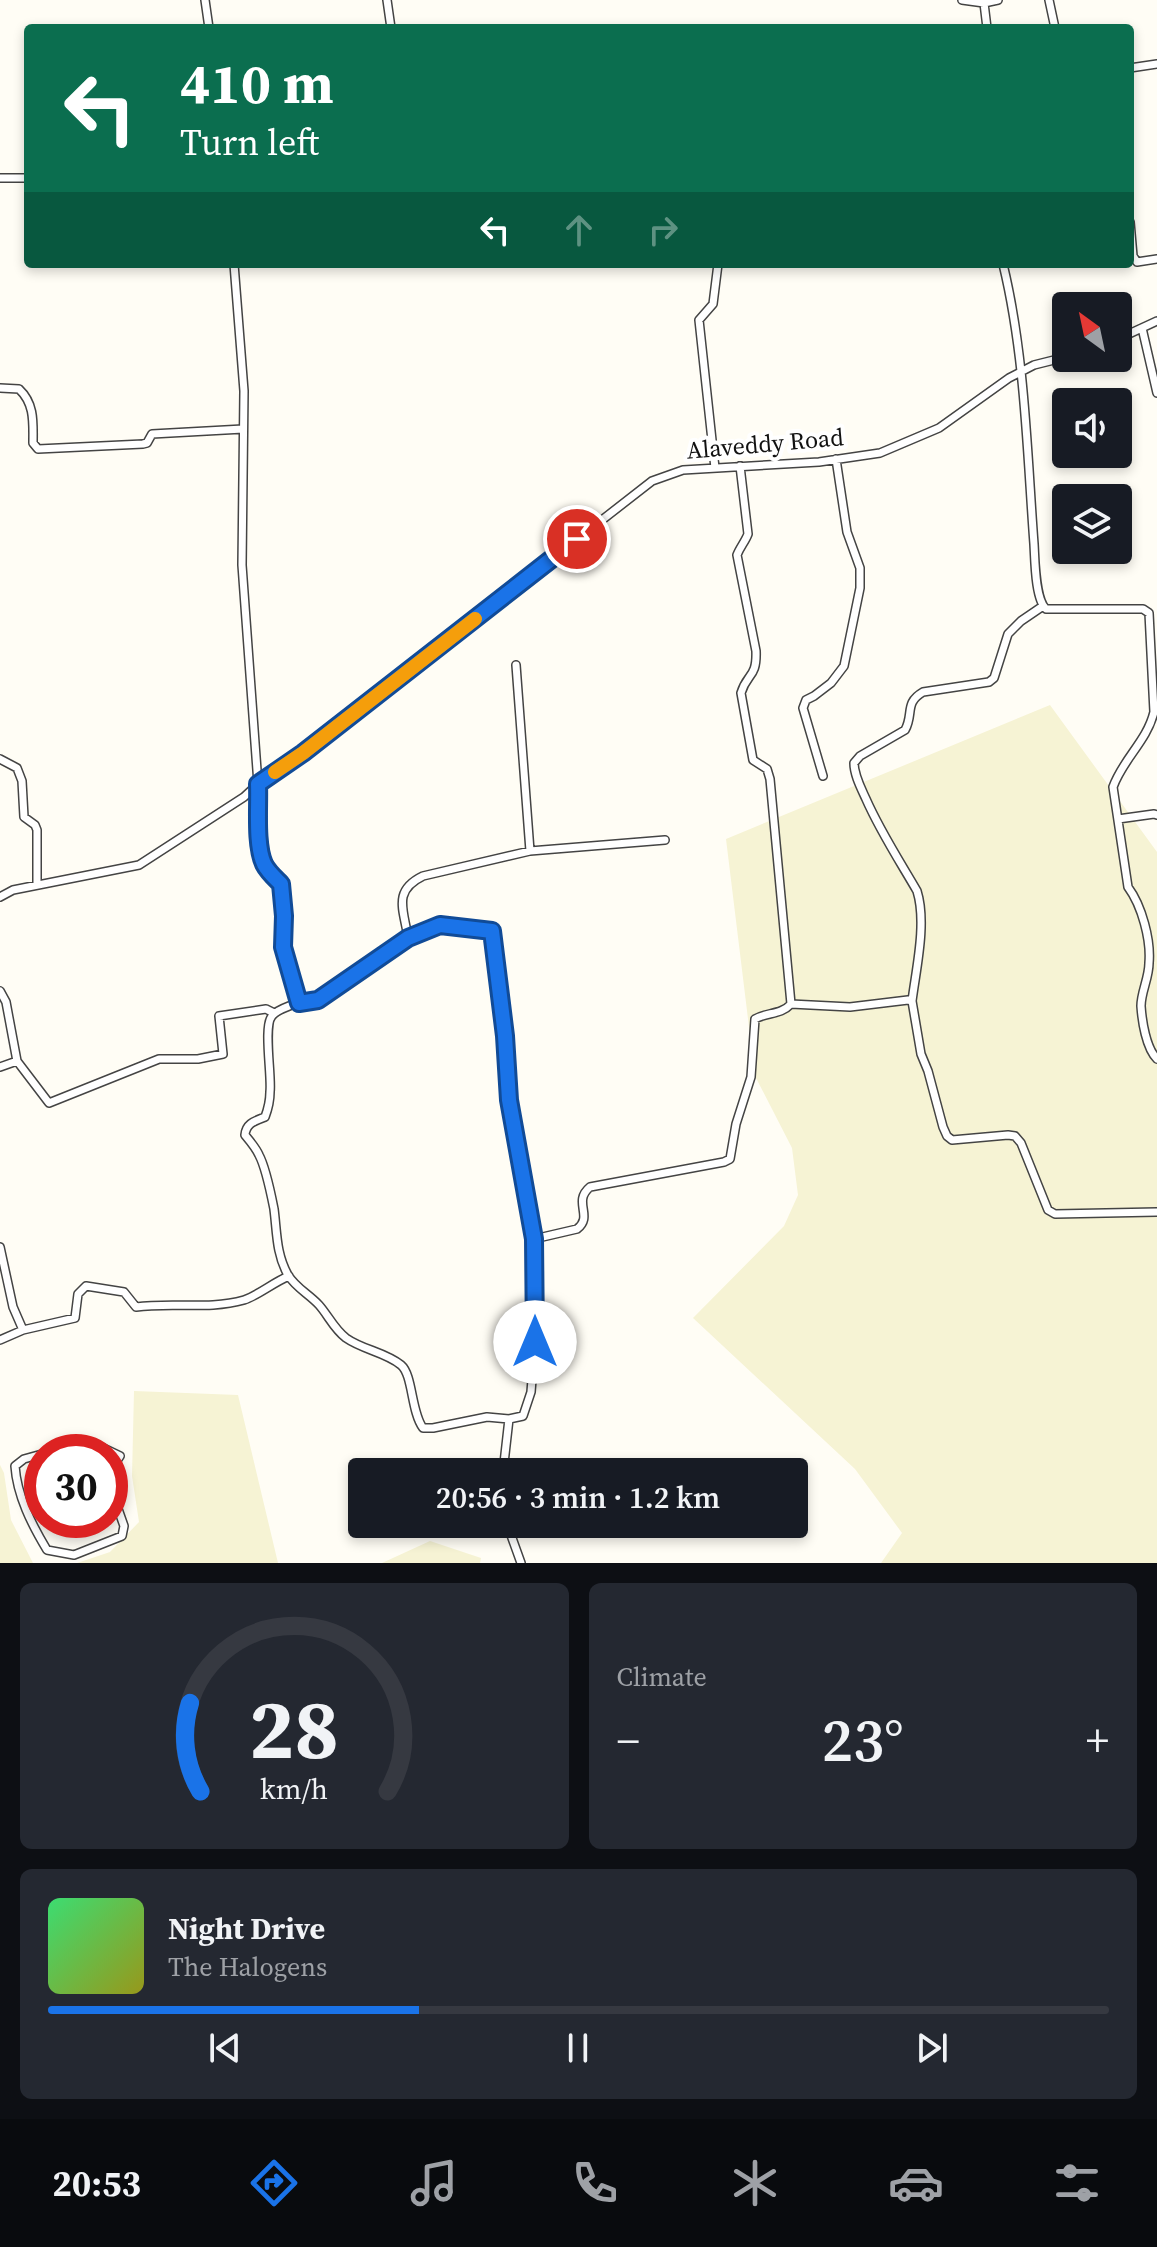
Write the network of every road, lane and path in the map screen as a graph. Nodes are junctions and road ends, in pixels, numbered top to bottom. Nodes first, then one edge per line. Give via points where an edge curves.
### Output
1 (205, 0) edge
2 (387, 0) edge
3 (962, 0) edge
4 (998, 0) edge
5 (1049, 0) edge
6 (984, 3) junction
7 (208, 24) edge
8 (390, 24) edge
9 (987, 24) edge
10 (1054, 24) edge
11 (1157, 64) edge
12 (1134, 67) edge
13 (0, 178) edge
14 (24, 178) edge
15 (1134, 258) edge
16 (1157, 259) edge
17 (234, 268) edge
18 (718, 268) edge
19 (1004, 268) edge
20 (1157, 321) edge
21 (1142, 328) junction
22 (1132, 333) edge
23 (1052, 360) edge
24 (1021, 372) junction
25 (0, 388) edge
26 (1157, 393) edge
27 (243, 429) junction
28 (836, 459) junction
29 (740, 466) junction
30 (715, 468) junction
31 (1043, 606) junction
32 (516, 665) dead end
33 (0, 759) edge
34 (823, 776) dead end
35 (258, 784) junction
36 (1157, 815) edge
37 (1118, 819) junction
38 (665, 840) dead end
39 (530, 851) junction
40 (37, 885) junction
41 (0, 897) edge
42 (408, 938) junction
43 (0, 991) edge
44 (912, 1001) junction
45 (299, 1003) junction
46 (791, 1004) junction
47 (274, 1013) junction
48 (1157, 1059) edge
49 (17, 1061) junction
50 (0, 1067) edge
51 (1157, 1212) edge
52 (534, 1239) junction
53 (0, 1247) edge
54 (289, 1276) junction
55 (23, 1330) junction
56 (0, 1340) edge
57 (509, 1419) junction
58 (505, 1458) edge
59 (24, 1459) edge
60 (24, 1504) edge
61 (39, 1538) edge
62 (118, 1538) edge
63 (512, 1538) edge
64 (75, 1559) edge
65 (521, 1563) edge

1 - 7 street
2 - 8 street
3 - 6 street
4 - 6 street
5 - 10 street
6 - 9 street
11 - 12 street
13 - 14 street
15 - 16 street via 1137,262
17 - 27 street
18 - 30 street via 713,304 699,320
19 - 24 street
20 - 21 street
21 - 22 street
21 - 26 street
23 - 24 street, Alaveddy Road
24 - 28 street, Alaveddy Road via 939,428 880,453
24 - 31 street
25 - 27 street via 25,394 38,449 143,444 152,434
27 - 35 street via 242,565
28 - 29 street, Alaveddy Road
28 - 34 street via 860,588 844,666 803,708
29 - 30 street, Alaveddy Road
29 - 46 street via 748,534 737,555 756,651 756,666 741,693 753,760 767,769 770,779
30 - 35 street, Alaveddy Road via 683,470 652,481
31 - 37 street via 1149,613 1154,712 1150,728 1118,772 1113,787
31 - 44 street via 1008,634 994,678 915,696 905,730 854,763 879,828 921,901
32 - 39 street
33 - 40 street via 17,768 24,817 37,830
35 - 40 street, Alaveddy Road via 139,865
35 - 45 street via 262,861 281,884 283,947
36 - 37 street
37 - 48 street via 1128,887 1143,914 1150,962 1141,1005
38 - 39 street
39 - 42 street via 411,882 401,897
40 - 41 street, Alaveddy Road
42 - 45 street via 318,1000
42 - 52 street via 440,925 492,931 509,1100
43 - 49 street
44 - 46 street via 850,1007
44 - 51 street via 921,1054 947,1136 1015,1136 1048,1210 1055,1214
45 - 47 street
46 - 52 street via 755,1019 751,1077 730,1159 590,1187 582,1199 582,1225
47 - 49 street via 266,1009 219,1016 223,1054 159,1059 49,1103
47 - 54 street via 268,1107 265,1117 249,1124 245,1135 260,1156
49 - 50 street
52 - 57 street via 531,1392 523,1416
53 - 55 street
54 - 55 street via 248,1299 224,1304 136,1307 124,1292 86,1286 78,1294 75,1318
54 - 57 street via 347,1338 403,1366 423,1428 487,1417
55 - 56 street
57 - 58 street
59 - 60 street via 15,1466
61 - 64 street via 47,1550
62 - 64 street
63 - 65 street

